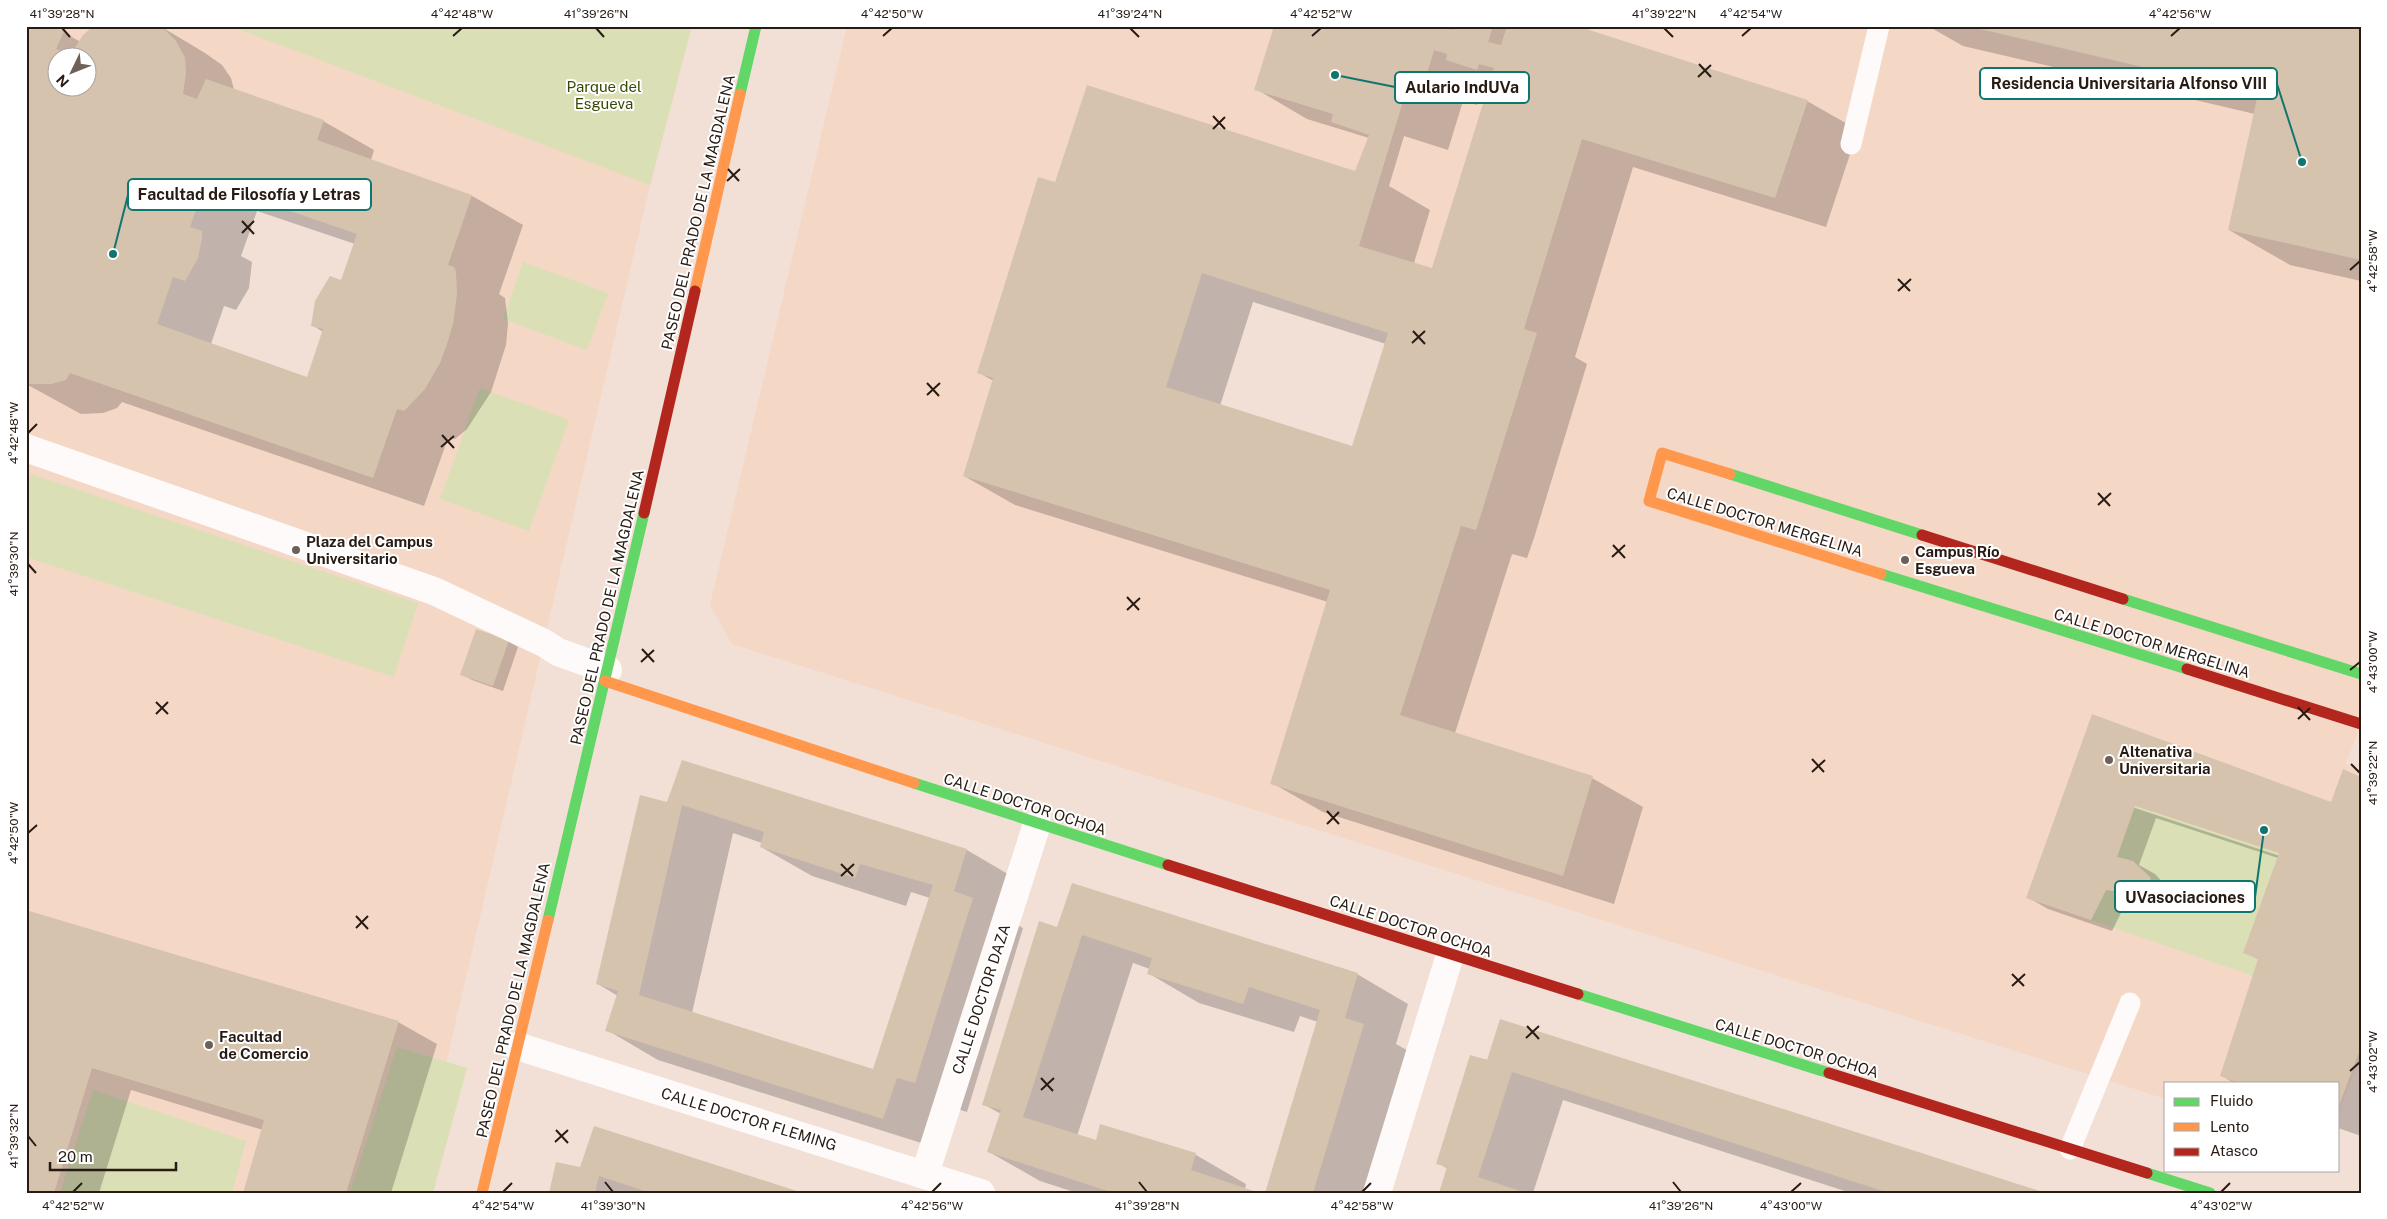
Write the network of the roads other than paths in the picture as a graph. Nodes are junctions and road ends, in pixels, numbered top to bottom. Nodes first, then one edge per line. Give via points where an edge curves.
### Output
1 (756, 26) edge
2 (1879, 26) edge
3 (1850, 144) dead end
4 (26, 448) edge
5 (2361, 674) edge
6 (606, 675) junction
7 (2361, 724) edge
8 (1037, 824) junction
9 (1450, 955) junction
10 (2130, 1003) dead end
11 (517, 1046) junction
12 (2070, 1149) junction
13 (925, 1174) junction
14 (482, 1193) edge
15 (981, 1193) edge
16 (1377, 1193) edge
17 (2210, 1193) edge

1 - 6 street, PASEO DEL PRADO DE LA MAGDALENA
2 - 3 lane
4 - 6 street via 434,591
5 - 7 street, CALLE DOCTOR MERGELINA via 1662,453 1649,501
6 - 8 street, CALLE DOCTOR OCHOA
6 - 11 street, PASEO DEL PRADO DE LA MAGDALENA
8 - 9 street, CALLE DOCTOR OCHOA
8 - 13 street, CALLE DOCTOR DAZA
9 - 12 street, CALLE DOCTOR OCHOA
9 - 16 street
10 - 12 lane
11 - 13 street, CALLE DOCTOR FLEMING
11 - 14 street, PASEO DEL PRADO DE LA MAGDALENA
12 - 17 street, CALLE DOCTOR OCHOA
13 - 15 street, CALLE DOCTOR FLEMING

